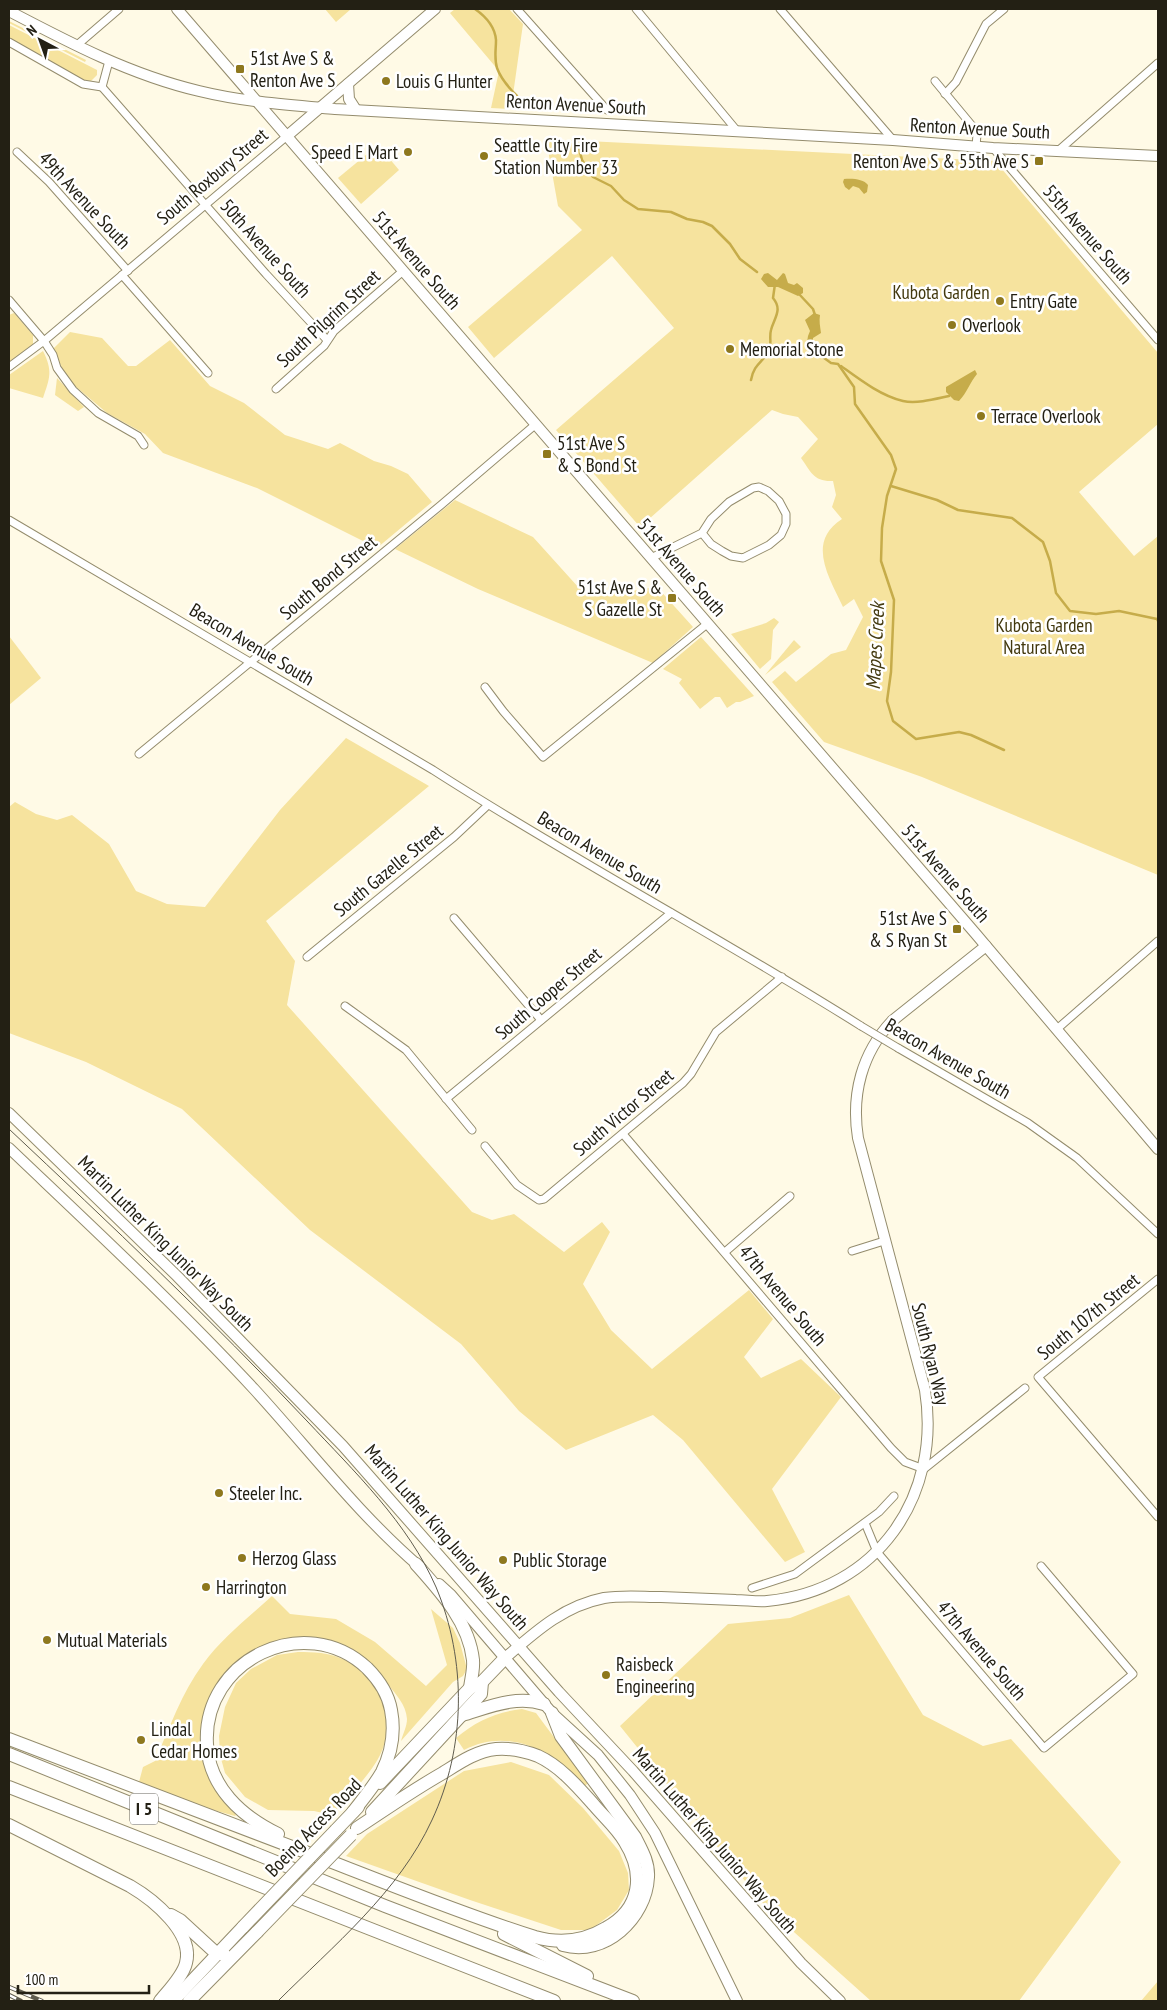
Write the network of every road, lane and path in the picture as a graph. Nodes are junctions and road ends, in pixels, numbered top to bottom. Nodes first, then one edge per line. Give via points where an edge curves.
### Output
1 (119, 9) edge
2 (177, 9) edge
3 (435, 9) edge
4 (517, 9) edge
5 (636, 9) edge
6 (780, 9) edge
7 (1004, 9) edge
8 (9, 11) edge
9 (996, 12) edge
10 (9, 42) edge
11 (76, 46) junction
12 (109, 61) junction
13 (1158, 63) edge
14 (935, 81) dead end
15 (348, 84) junction
16 (102, 86) junction
17 (945, 94) junction
18 (258, 103) junction
19 (320, 108) junction
20 (356, 110) junction
21 (607, 110) dead end
22 (738, 132) junction
23 (287, 136) junction
24 (893, 140) junction
25 (976, 147) junction
26 (993, 148) junction
27 (1058, 150) junction
28 (17, 152) dead end
29 (1158, 156) edge
30 (206, 204) junction
31 (403, 271) junction
32 (125, 273) junction
33 (9, 300) edge
34 (327, 340) junction
35 (1158, 340) edge
36 (44, 341) junction
37 (9, 368) edge
38 (208, 373) dead end
39 (276, 389) dead end
40 (536, 424) junction
41 (144, 445) dead end
42 (9, 520) edge
43 (702, 533) junction
44 (651, 558) junction
45 (707, 624) junction
46 (250, 663) junction
47 (485, 686) dead end
48 (140, 754) dead end
49 (488, 805) junction
50 (671, 913) junction
51 (454, 918) dead end
52 (1158, 941) edge
53 (986, 946) junction
54 (307, 957) dead end
55 (782, 976) junction
56 (345, 1006) dead end
57 (541, 1020) junction
58 (1057, 1029) junction
59 (446, 1099) junction
60 (9, 1113) edge
61 (472, 1130) dead end
62 (623, 1134) junction
63 (485, 1146) dead end
64 (9, 1148) edge
65 (1158, 1149) edge
66 (790, 1196) dead end
67 (1158, 1234) edge
68 (884, 1241) junction
69 (852, 1251) dead end
70 (725, 1252) junction
71 (1158, 1279) edge
72 (1025, 1388) dead end
73 (924, 1469) junction
74 (894, 1496) dead end
75 (1158, 1517) edge
76 (865, 1523) junction
77 (876, 1552) junction
78 (416, 1564) junction
79 (1041, 1566) dead end
80 (752, 1588) dead end
81 (519, 1646) junction
82 (505, 1658) junction
83 (476, 1685) junction
84 (548, 1708) junction
85 (462, 1715) junction
86 (9, 1739) edge
87 (9, 1754) edge
88 (9, 1787) edge
89 (353, 1812) junction
90 (9, 1825) edge
91 (354, 1832) junction
92 (354, 1870) junction
93 (162, 1911) junction
94 (459, 1911) junction
95 (550, 1941) junction
96 (236, 1953) junction
97 (217, 1954) junction
98 (160, 2001) edge
99 (173, 2001) edge
100 (189, 2001) edge
101 (554, 2001) edge
102 (634, 2001) edge
103 (737, 2001) edge
104 (840, 2001) edge

1 - 11 street
2 - 18 main road, 51st Avenue South
3 - 15 main road, South Roxbury Street
4 - 21 street
5 - 22 street
6 - 24 street
7 - 9 street
8 - 11 main road, Renton Avenue South
9 - 17 street via 986,24 956,82
10 - 16 street via 83,84
11 - 12 main road, Renton Avenue South
12 - 16 street
12 - 18 main road, Renton Avenue South via 198,91
13 - 27 street
14 - 17 street
15 - 19 main road, South Roxbury Street
15 - 20 main road via 349,99
16 - 30 street, 50th Avenue South
17 - 25 street via 974,128
18 - 19 main road, Renton Avenue South
18 - 23 main road, 51st Avenue South
19 - 20 main road, Renton Avenue South
19 - 23 main road, South Roxbury Street
20 - 22 main road, Renton Avenue South
22 - 24 main road, Renton Avenue South
23 - 30 street, South Roxbury Street
23 - 31 main road, 51st Avenue South
24 - 25 main road, Renton Avenue South
25 - 26 main road, Renton Avenue South
26 - 27 main road, Renton Avenue South
26 - 35 street, 55th Avenue South
27 - 29 main road, Renton Avenue South
28 - 32 street, 49th Avenue South via 49,182
30 - 32 street, South Roxbury Street
30 - 34 street, 50th Avenue South
31 - 34 street, South Pilgrim Street
31 - 40 main road, 51st Avenue South
32 - 36 street, South Roxbury Street
32 - 38 street, 49th Avenue South
33 - 36 street
34 - 39 street, South Pilgrim Street
36 - 37 street, South Roxbury Street
36 - 41 street via 57,368 73,390 98,412 138,436
40 - 44 main road, 51st Avenue South
40 - 46 street, South Bond Street
42 - 46 street, Beacon Avenue South
43 - 43 street via 722,551 743,558 782,535 786,514 774,495 759,487 729,502
43 - 44 street
44 - 45 main road, 51st Avenue South
45 - 47 street via 543,757 503,712
45 - 53 main road, 51st Avenue South
46 - 48 street, South Bond Street
46 - 49 street, Beacon Avenue South
49 - 50 street, Beacon Avenue South
49 - 54 street, South Gazelle Street via 454,837
50 - 55 street, Beacon Avenue South
50 - 57 street, South Cooper Street
51 - 57 street
52 - 58 street
53 - 58 main road, 51st Avenue South
53 - 68 main road, South Ryan Way via 892,1021 880,1034 862,1071 856,1096 857,1131
55 - 62 street, South Victor Street via 717,1031 683,1083
55 - 67 street, Beacon Avenue South, bridge via 1028,1123 1077,1158
56 - 59 street via 406,1050
57 - 59 street, South Cooper Street
58 - 65 main road, 51st Avenue South
59 - 61 street
60 - 81 main road, Martin Luther King Junior Way South via 177,1276 343,1446
62 - 63 street, South Victor Street via 539,1200 517,1185
62 - 70 street, 47th Avenue South
64 - 78 main road, Martin Luther King Junior Way South via 224,1357 388,1539
66 - 70 street
68 - 69 street
68 - 73 main road, South Ryan Way via 925,1390 929,1414
70 - 73 street, 47th Avenue South via 891,1448 905,1462
71 - 75 street, South 107th Street via 1038,1377
72 - 73 street
73 - 77 main road, South Ryan Way via 906,1513
74 - 76 street
76 - 77 street, 47th Avenue South
76 - 80 street via 795,1574
77 - 79 street, 47th Avenue South via 1044,1748 1133,1674
77 - 81 main road, South Ryan Way via 832,1583 784,1599 603,1598 559,1614
78 - 82 main road, Martin Luther King Junior Way South via 451,1595
78 - 83 highway via 444,1597 468,1638
81 - 82 main road, Boeing Access Road
81 - 104 main road, Martin Luther King Junior Way South via 801,1963
82 - 83 highway, Boeing Access Road
82 - 84 main road, Martin Luther King Junior Way South
83 - 85 highway, Boeing Access Road via 481,1694
83 - 89 highway, Boeing Access Road
84 - 85 highway via 531,1701 507,1702
84 - 95 highway via 561,1736 635,1837 644,1854 648,1875 643,1902 616,1934 590,1947 573,1948
84 - 103 main road, Martin Luther King Junior Way South via 598,1755 655,1833
85 - 91 highway, Boeing Access Road
86 - 92 highway
87 - 102 highway, I 5 via 288,1867
88 - 101 highway, I 5
89 - 92 highway via 382,1771 393,1736 390,1700 378,1681 352,1657 313,1644 278,1646 240,1666 223,1684 207,1723 207,1754 216,1780 235,1805 260,1824
89 - 97 highway, Boeing Access Road, bridge
90 - 93 highway via 130,1886
91 - 95 highway via 416,1788 478,1753 510,1749 544,1759 566,1776 616,1830 634,1859 638,1880 630,1907 613,1925 588,1937 568,1942
91 - 96 highway, Boeing Access Road, bridge
92 - 94 highway
93 - 97 highway via 180,1920
93 - 98 highway via 186,1943 187,1951 184,1969
94 - 95 highway
94 - 102 highway
96 - 97 highway
96 - 100 highway, Boeing Access Road
97 - 99 highway, Boeing Access Road

